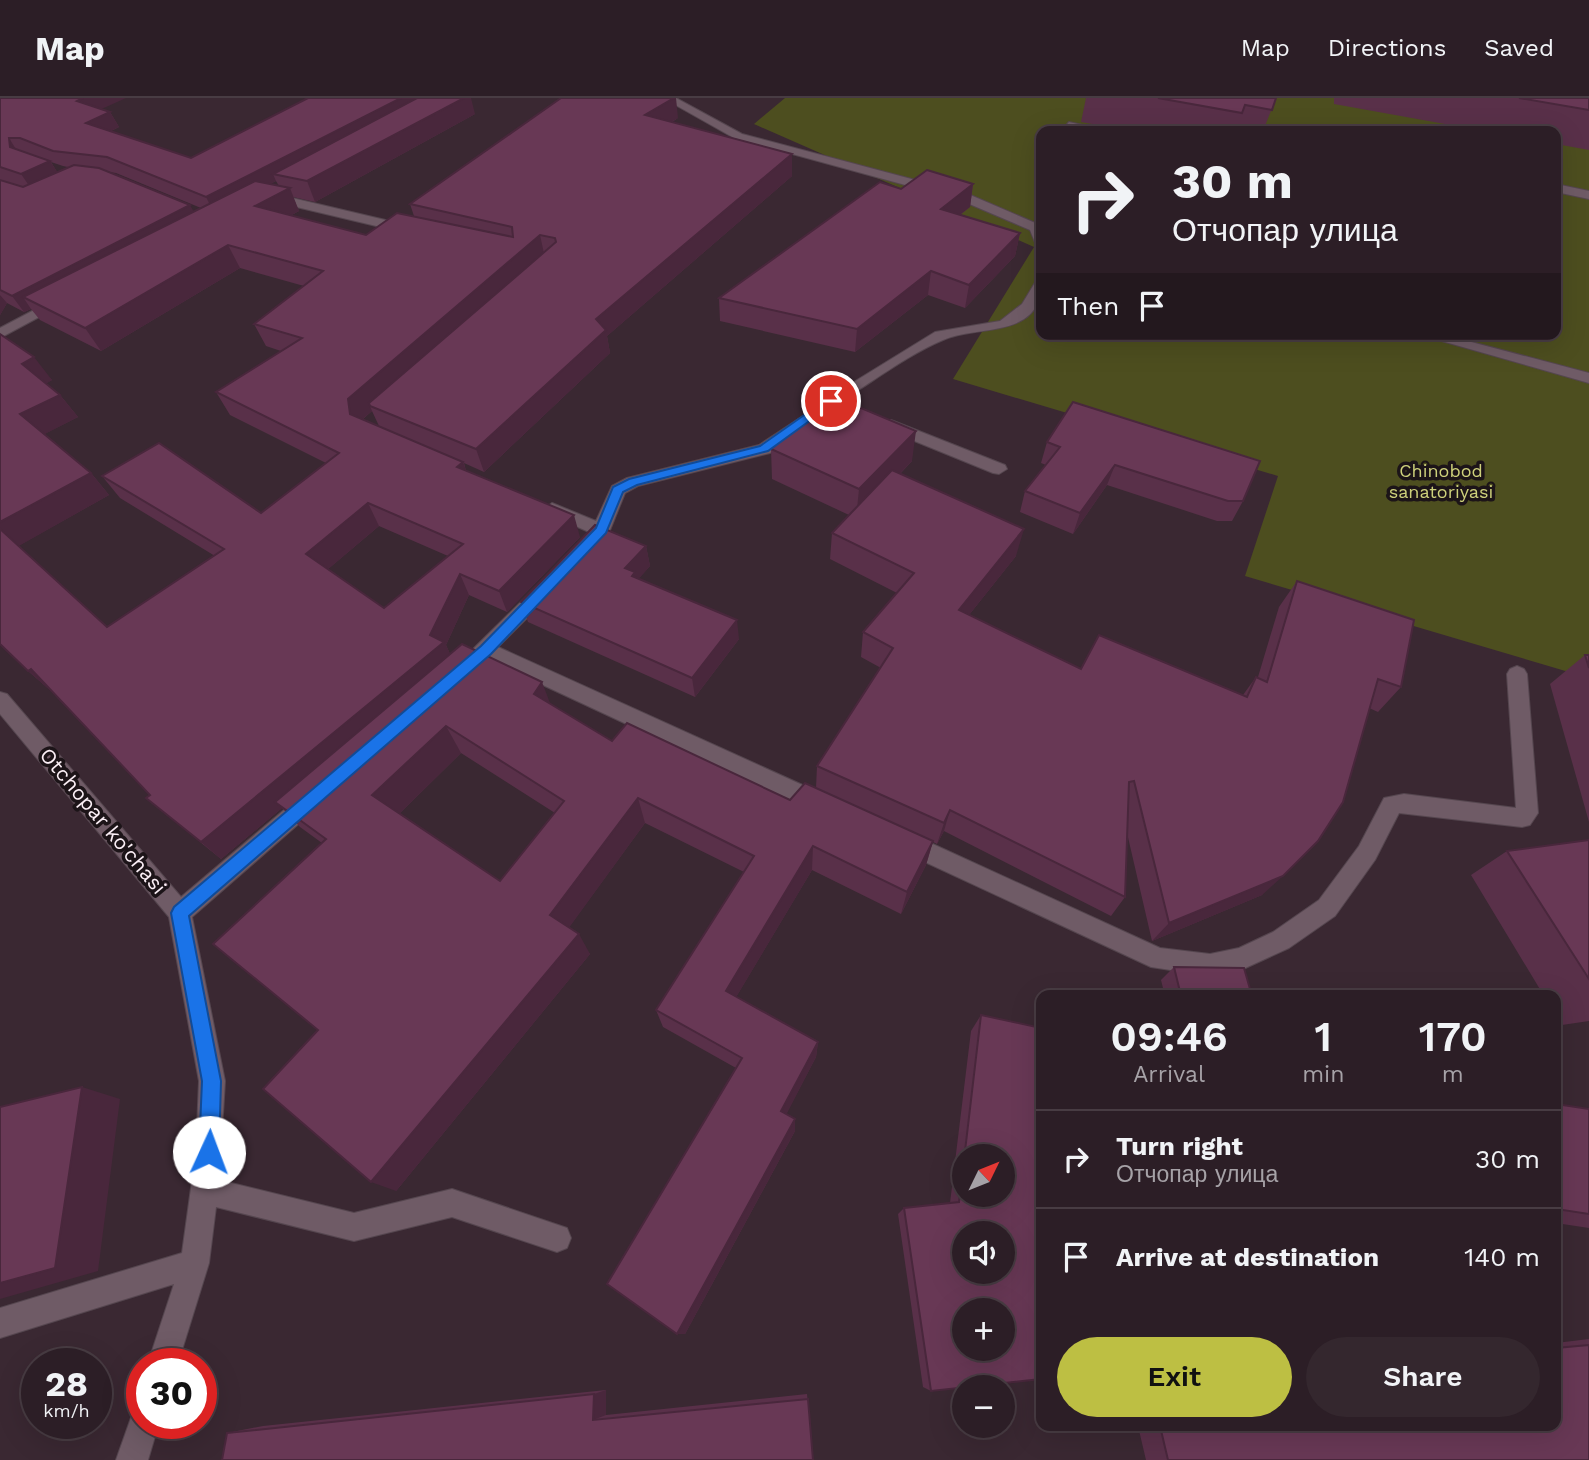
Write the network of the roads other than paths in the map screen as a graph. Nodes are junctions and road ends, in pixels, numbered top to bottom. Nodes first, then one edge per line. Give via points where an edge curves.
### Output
1 (668, 98) edge
2 (290, 183) edge
3 (1561, 189) edge
4 (1589, 195) edge
5 (1036, 230) edge
6 (421, 233) edge
7 (1036, 293) edge
8 (72, 296) edge
9 (0, 334) edge
10 (1446, 340) edge
11 (1589, 378) edge
12 (831, 401) junction
13 (999, 468) dead end
14 (537, 503) edge
15 (601, 530) junction
16 (572, 560) edge
17 (553, 580) edge
18 (486, 650) junction
19 (465, 668) edge
20 (1517, 674) dead end
21 (0, 700) edge
22 (328, 786) edge
23 (841, 813) edge
24 (880, 831) edge
25 (180, 913) junction
26 (203, 1190) junction
27 (556, 1238) dead end
28 (195, 1263) junction
29 (0, 1323) edge
30 (168, 1348) edge
31 (139, 1439) edge
32 (132, 1460) edge

1 - 5 street via 738,136 964,197
2 - 6 street via 260,198
3 - 4 street
7 - 12 street via 1028,307 1004,325 940,335
8 - 9 street
10 - 11 street
12 - 13 street
12 - 15 street via 764,449 633,482 618,490
14 - 15 street
15 - 16 street
17 - 18 street
18 - 19 street
18 - 23 street
20 - 24 street via 1527,813 1522,818 1392,805 1367,853 1327,908 1281,940 1241,959 1210,965 1159,959
21 - 25 street, Otchopar ko'chasi
22 - 25 street
25 - 26 street, Otchopar ko'chasi via 212,1081
26 - 27 street via 354,1227 452,1203
26 - 28 street, Otchopar ko'chasi
28 - 29 street
28 - 30 street, Otchopar ko'chasi
31 - 32 street

